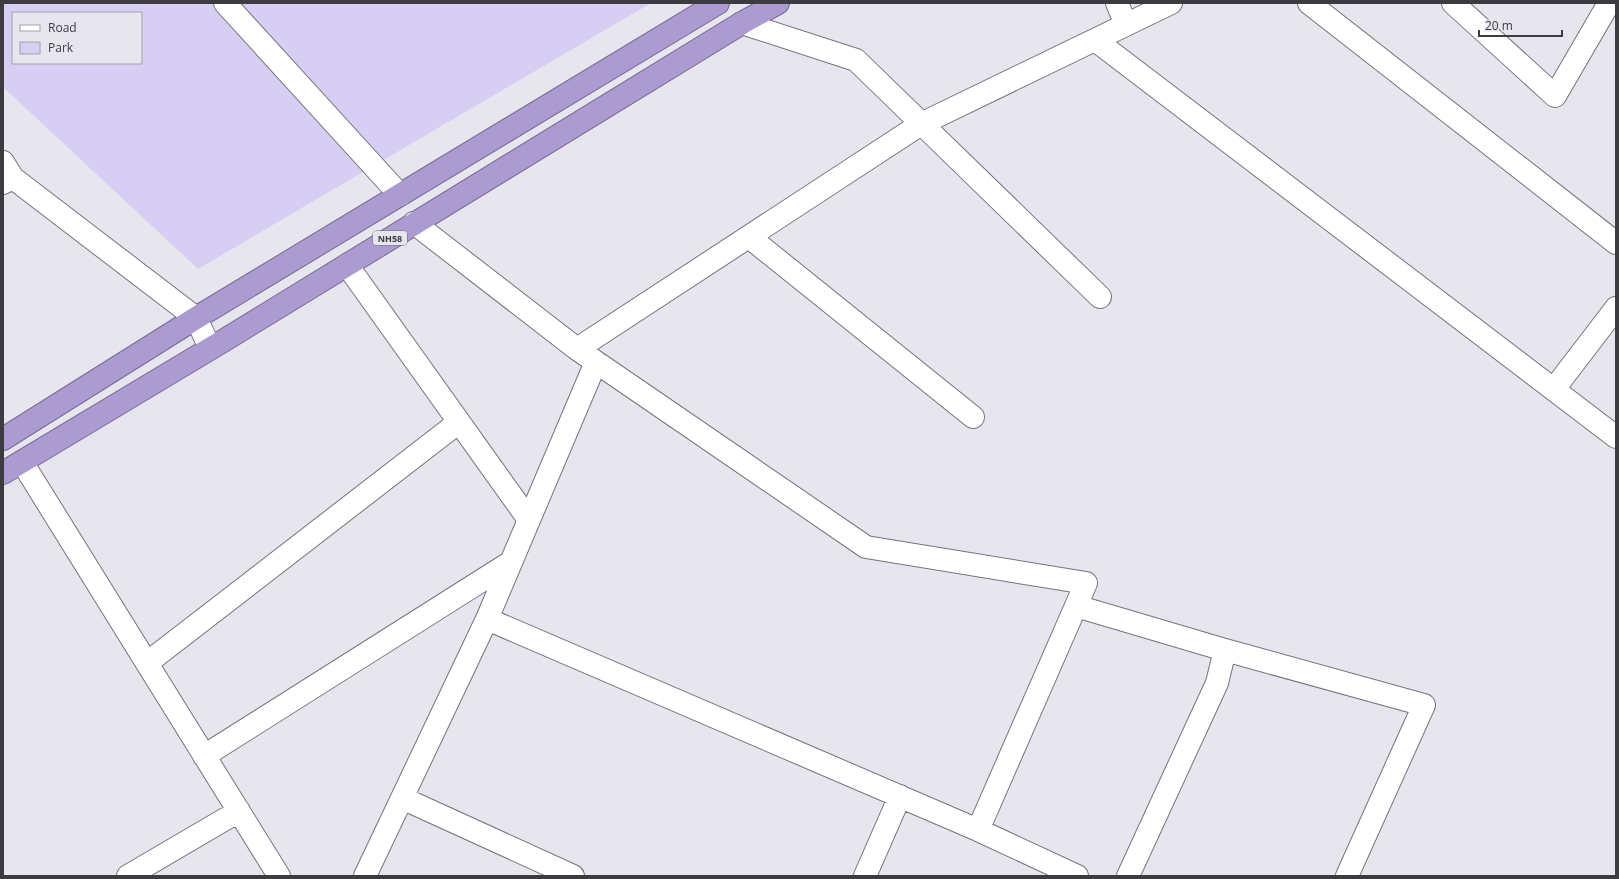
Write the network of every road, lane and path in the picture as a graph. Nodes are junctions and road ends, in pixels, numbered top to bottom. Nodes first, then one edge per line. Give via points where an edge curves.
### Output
1 (225, 3) edge
2 (718, 3) edge
3 (778, 3) edge
4 (1117, 3) edge
5 (1171, 3) edge
6 (1309, 3) edge
7 (1452, 3) edge
8 (1609, 3) edge
9 (742, 23) junction
10 (1126, 25) junction
11 (1095, 40) junction
12 (921, 124) junction
13 (6, 174) edge
14 (400, 195) junction
15 (414, 223) junction
16 (749, 237) junction
17 (1616, 243) edge
18 (347, 265) junction
19 (1100, 297) dead end
20 (1616, 308) edge
21 (196, 318) junction
22 (210, 348) junction
23 (577, 349) junction
24 (596, 362) junction
25 (1554, 388) junction
26 (973, 417) dead end
27 (459, 422) junction
28 (1616, 437) edge
29 (3, 439) edge
30 (22, 462) junction
31 (3, 473) edge
32 (529, 520) junction
33 (511, 562) junction
34 (1076, 606) junction
35 (487, 619) junction
36 (1225, 650) junction
37 (147, 663) junction
38 (204, 756) junction
39 (900, 796) junction
40 (402, 798) junction
41 (239, 811) junction
42 (978, 830) junction
43 (128, 876) edge
44 (279, 876) edge
45 (364, 876) edge
46 (573, 876) edge
47 (865, 876) edge
48 (1077, 876) edge
49 (1128, 876) edge
50 (1347, 876) edge

1 - 14 street
2 - 14 highway
3 - 9 highway, NH58
4 - 10 street
5 - 10 street
6 - 17 street
7 - 8 street via 1555,96
9 - 12 street via 856,60
9 - 15 highway, NH58
10 - 11 street
11 - 12 street
11 - 25 street
12 - 16 street
12 - 19 street
13 - 21 street
14 - 21 highway
15 - 18 highway, NH58
15 - 23 street
16 - 23 street
16 - 26 street
18 - 22 highway, NH58
18 - 27 street
20 - 25 street
21 - 22 street
21 - 29 highway
22 - 30 highway, NH58
23 - 24 street
24 - 32 street
24 - 34 street via 866,547 1086,583
25 - 28 street
27 - 32 street
27 - 37 street
30 - 31 highway, NH58
30 - 37 street
32 - 33 street
33 - 35 street
33 - 38 street
34 - 36 street
34 - 42 street
35 - 39 street
35 - 40 street
36 - 49 street via 1217,682
36 - 50 street via 1424,705
37 - 38 street
38 - 41 street
39 - 42 street
39 - 47 street
40 - 45 street
40 - 46 street
41 - 43 street
41 - 44 street
42 - 48 street

